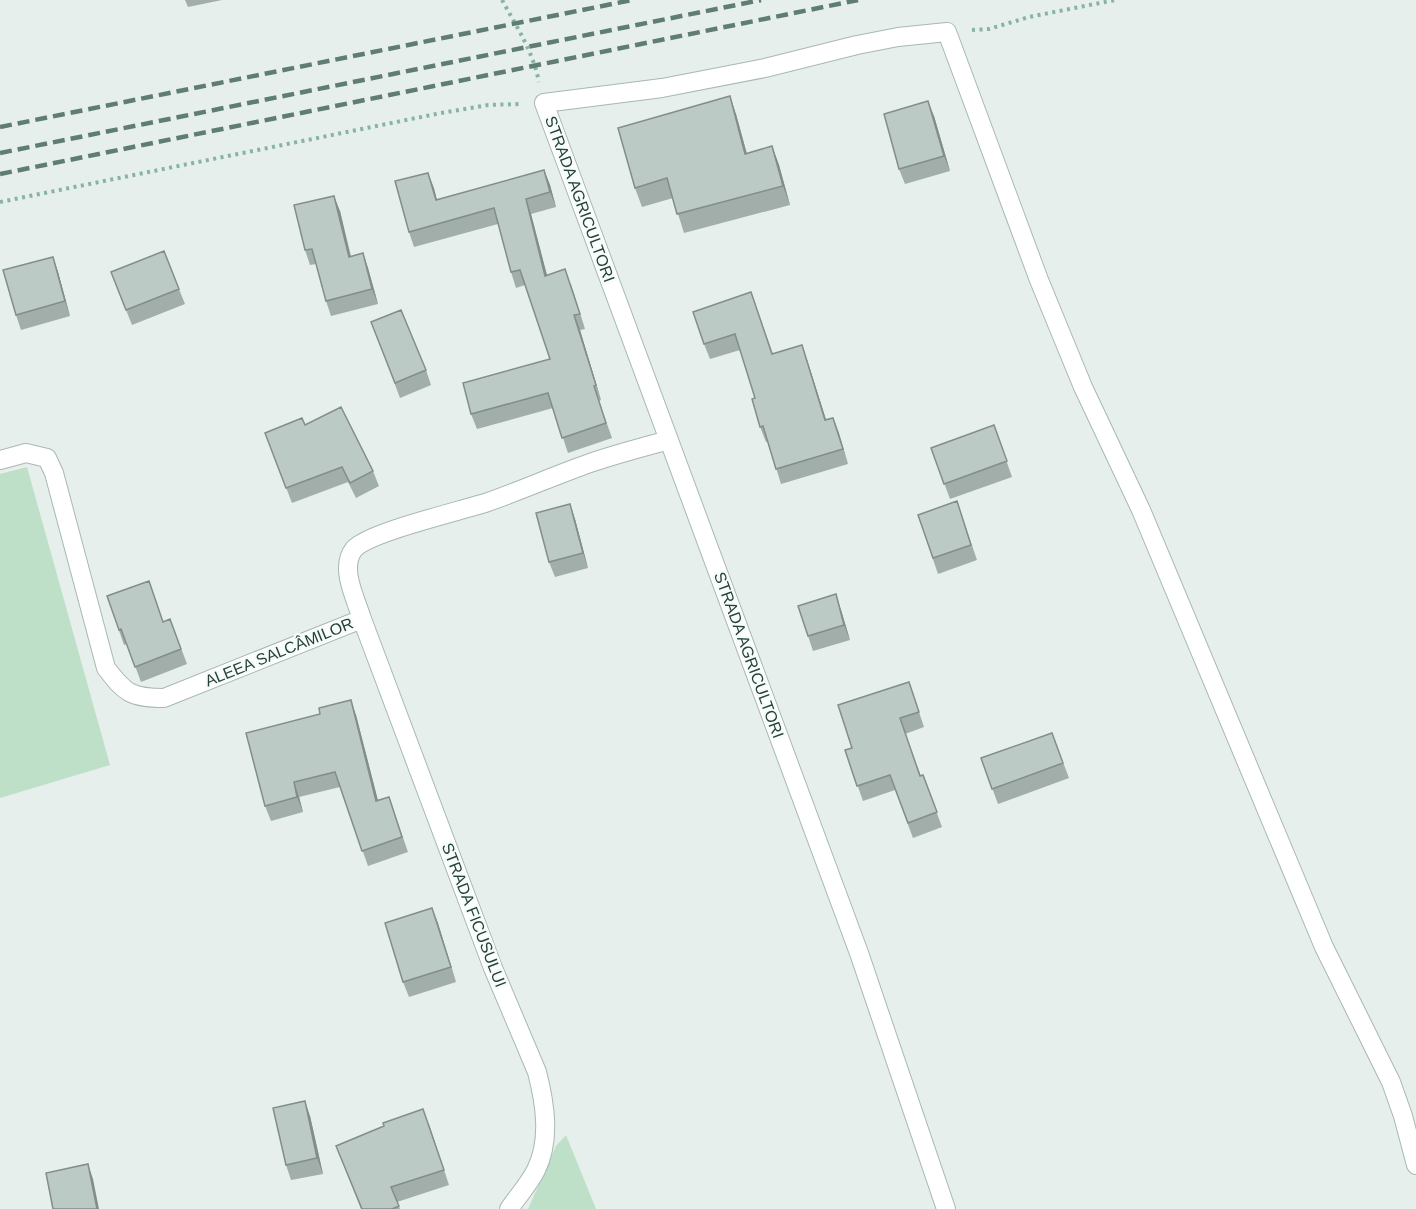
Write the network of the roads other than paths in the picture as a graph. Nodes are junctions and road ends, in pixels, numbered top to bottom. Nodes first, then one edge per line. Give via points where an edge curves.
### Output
1 (669, 440) junction
2 (0, 460) edge
3 (362, 619) junction
4 (1416, 1165) edge
5 (509, 1209) edge
6 (946, 1209) edge

1 - 3 street, ALEEA SALCÂMILOR via 363,542 348,559 347,571
1 - 4 street, STRADA AGRICULTORI via 544,103 662,88 765,69 867,43 947,32 1083,387 1142,510 1324,947 1390,1082
1 - 6 street, STRADA AGRICULTORI via 859,953
2 - 3 street, ALEEA SALCÂMILOR via 26,453 46,458 54,473 106,668 121,687 141,698 164,698
3 - 5 street, STRADA FICUSULUI via 542,1090 544,1146 536,1170

